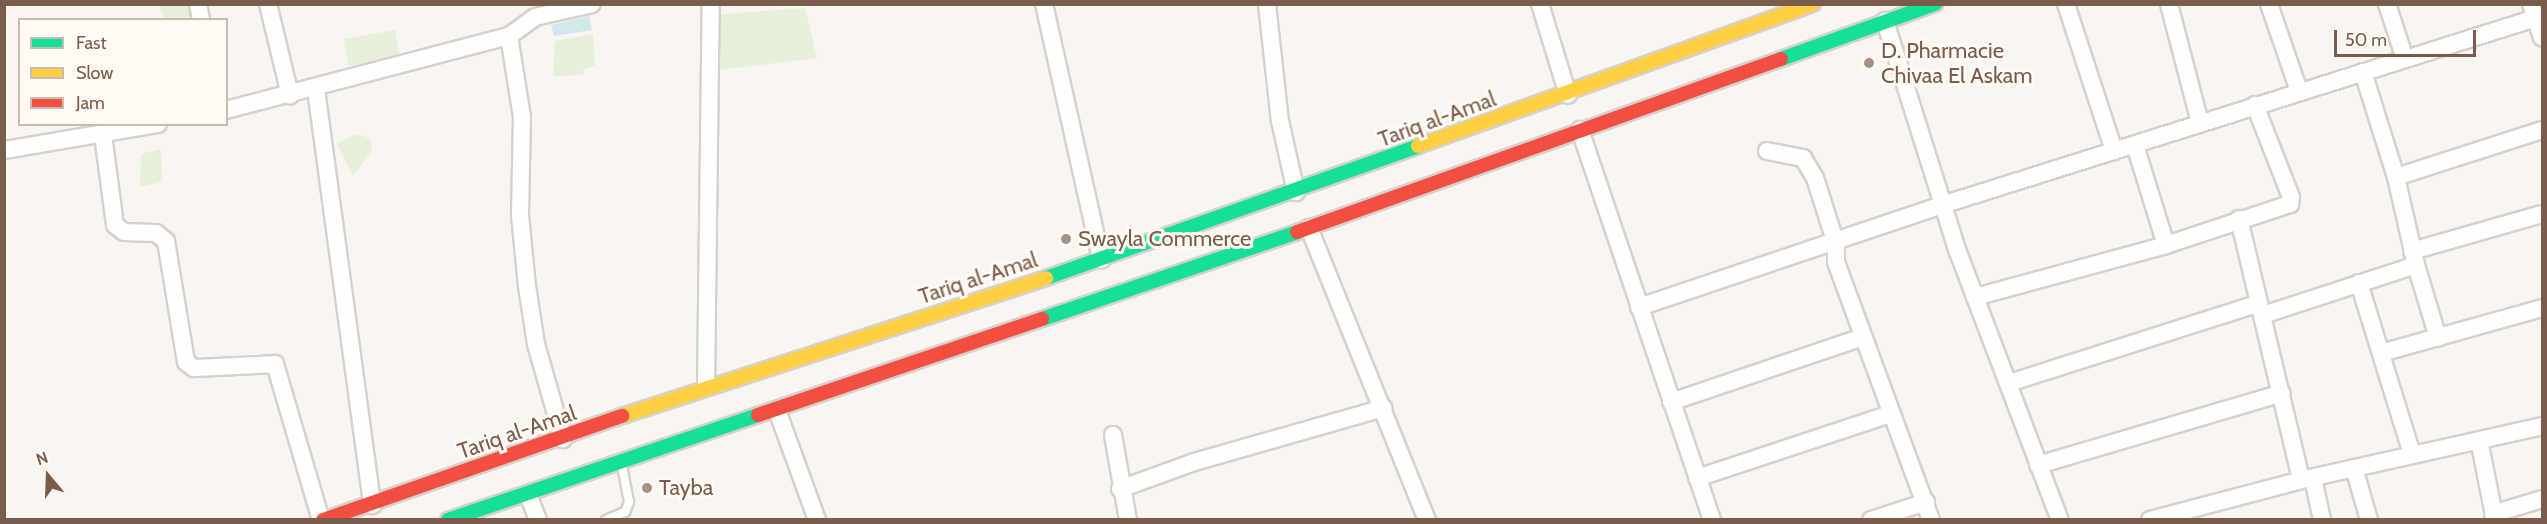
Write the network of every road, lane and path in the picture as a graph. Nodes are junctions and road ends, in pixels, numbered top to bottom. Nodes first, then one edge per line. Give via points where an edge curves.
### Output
1 (268, 4) edge
2 (592, 4) edge
3 (711, 4) edge
4 (1044, 4) edge
5 (1267, 4) edge
6 (1540, 4) edge
7 (1812, 4) edge
8 (1935, 4) edge
9 (2066, 4) edge
10 (2169, 4) edge
11 (2269, 4) edge
12 (2387, 4) edge
13 (1795, 7) edge
14 (533, 11) edge
15 (2537, 13) edge
16 (1885, 21) junction
17 (509, 36) junction
18 (2542, 37) edge
19 (2405, 59) junction
20 (2363, 72) junction
21 (316, 89) junction
22 (2299, 91) junction
23 (1568, 94) junction
24 (290, 95) junction
25 (2255, 105) junction
26 (228, 110) edge
27 (2200, 123) junction
28 (148, 126) edge
29 (1580, 130) junction
30 (2542, 130) edge
31 (103, 135) junction
32 (2135, 145) junction
33 (4, 150) edge
34 (1767, 151) dead end
35 (2114, 152) junction
36 (2396, 177) junction
37 (1296, 192) junction
38 (1942, 205) junction
39 (2542, 214) edge
40 (2239, 219) junction
41 (1309, 228) junction
42 (1836, 243) junction
43 (2166, 245) junction
44 (2414, 258) junction
45 (1101, 260) junction
46 (2360, 283) junction
47 (1975, 297) junction
48 (1639, 307) junction
49 (2542, 308) edge
50 (2260, 309) junction
51 (1863, 337) junction
52 (2438, 338) junction
53 (2381, 353) junction
54 (2009, 383) junction
55 (706, 387) junction
56 (2282, 393) junction
57 (1671, 402) junction
58 (1383, 408) junction
59 (777, 410) junction
60 (1891, 414) junction
61 (2542, 426) edge
62 (1113, 435) dead end
63 (564, 439) junction
64 (2479, 440) junction
65 (2412, 454) junction
66 (621, 462) junction
67 (2038, 465) junction
68 (2354, 468) junction
69 (1697, 478) junction
70 (2307, 479) junction
71 (1120, 489) junction
72 (528, 494) junction
73 (2542, 499) edge
74 (1926, 502) junction
75 (372, 505) junction
76 (2494, 517) edge
77 (322, 519) edge
78 (448, 519) edge
79 (538, 519) edge
80 (606, 519) edge
81 (817, 519) edge
82 (1128, 519) edge
83 (1427, 519) edge
84 (1712, 519) edge
85 (1871, 519) edge
86 (1931, 519) edge
87 (2060, 519) edge
88 (2150, 519) edge
89 (2322, 519) edge
90 (2369, 519) edge

1 - 24 street
2 - 14 street
3 - 55 street
4 - 45 street
5 - 37 street via 1280,121
6 - 23 street
7 - 13 highway, Tariq al-Amal
8 - 16 highway
9 - 35 street
10 - 27 street
11 - 22 street
12 - 19 street
13 - 23 highway, Tariq al-Amal
14 - 17 street
15 - 18 street
15 - 19 street
16 - 29 highway
16 - 38 street
17 - 21 street
17 - 63 street via 522,117 520,215 527,286 536,344
19 - 20 street
20 - 22 street
20 - 36 street
21 - 24 street
21 - 75 street
22 - 25 street
23 - 37 highway, Tariq al-Amal
24 - 26 street
25 - 27 street
25 - 40 street via 2290,200 2285,207
27 - 32 street
28 - 31 street
29 - 41 highway
29 - 48 street
30 - 36 street
31 - 33 street
31 - 77 street via 115,225 124,232 156,233 166,241 186,362 194,368 275,364
32 - 35 street
32 - 43 street
34 - 42 street via 1803,158 1815,178
35 - 38 street
36 - 44 street
37 - 45 highway, Tariq al-Amal
38 - 42 street via 1843,237
38 - 47 street
39 - 44 street
40 - 43 street
40 - 50 street
41 - 58 street
41 - 59 highway
42 - 48 street
42 - 51 street via 1836,262
43 - 47 street
44 - 46 street
44 - 52 street
45 - 55 highway, Tariq al-Amal
46 - 50 street
46 - 53 street
47 - 54 street
48 - 57 street
49 - 52 street
50 - 54 street
50 - 56 street
51 - 57 street
51 - 60 street
52 - 53 street
53 - 65 street
54 - 67 street
55 - 63 highway, Tariq al-Amal
56 - 67 street
56 - 70 street
57 - 69 street
58 - 71 street via 1194,462
58 - 83 street
59 - 66 highway
59 - 81 street
60 - 69 street
60 - 74 street
61 - 64 street
62 - 71 street
63 - 75 highway, Tariq al-Amal
64 - 65 street
64 - 76 street
65 - 68 street
66 - 72 highway
66 - 80 lane via 629,502 625,512
67 - 87 street
68 - 70 street
68 - 90 street
69 - 84 street
70 - 88 street
70 - 89 street
71 - 82 street
72 - 78 highway
72 - 79 street
73 - 76 street
74 - 85 street
74 - 86 street
75 - 77 highway, Tariq al-Amal

